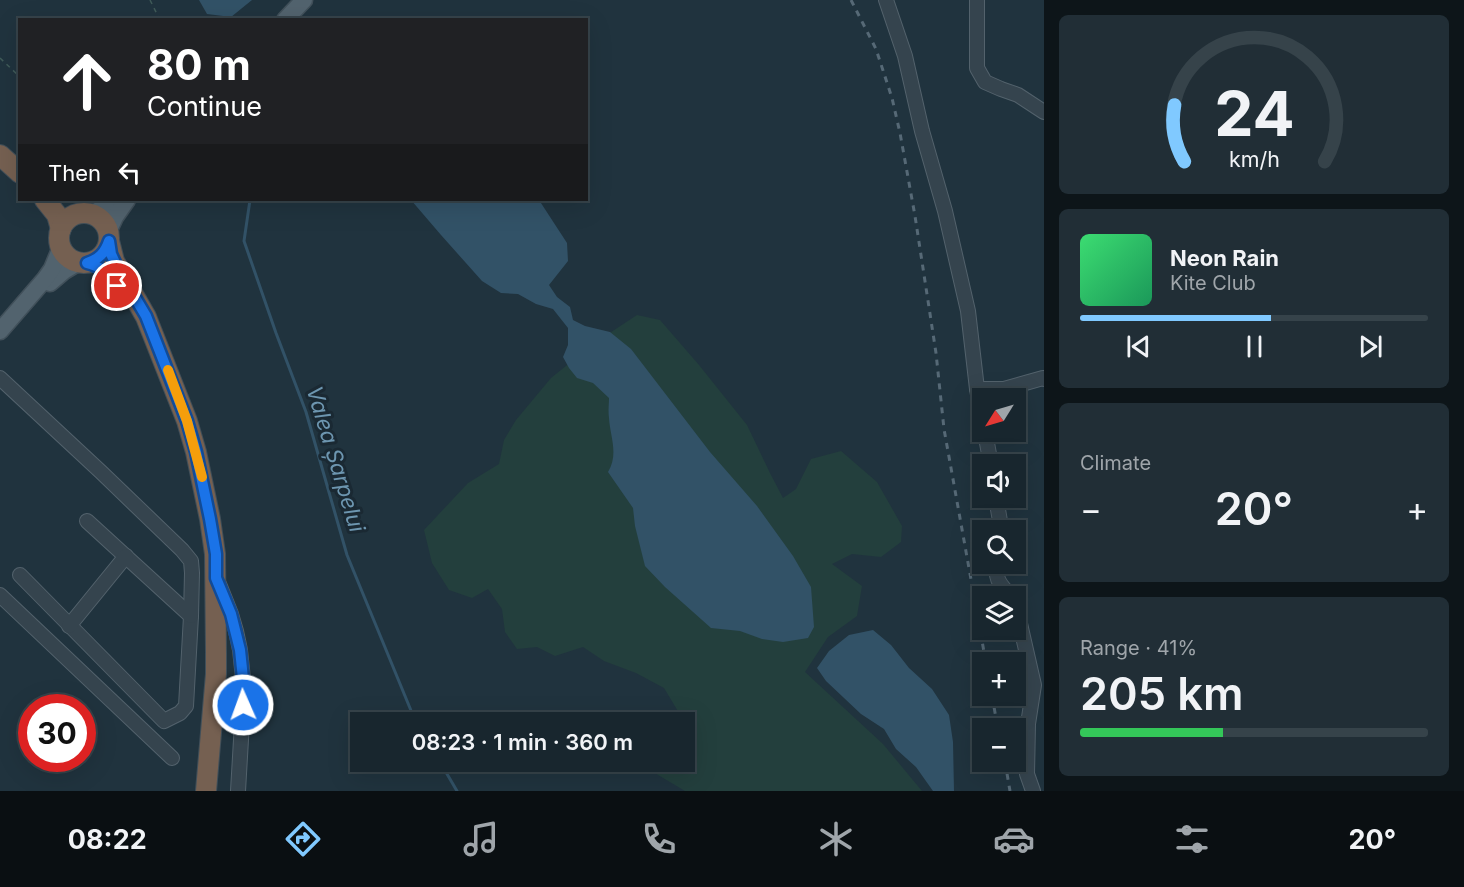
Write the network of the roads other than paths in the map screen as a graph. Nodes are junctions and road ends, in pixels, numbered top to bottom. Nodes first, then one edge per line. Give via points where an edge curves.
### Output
1 (304, 0) edge
2 (886, 0) edge
3 (977, 0) edge
4 (287, 18) edge
5 (1044, 112) edge
6 (0, 143) edge
7 (0, 155) edge
8 (18, 157) edge
9 (18, 171) edge
10 (46, 201) edge
11 (64, 201) edge
12 (112, 201) edge
13 (126, 201) edge
14 (86, 214) junction
15 (60, 235) junction
16 (109, 236) junction
17 (83, 262) junction
18 (3, 328) edge
19 (155, 342) junction
20 (0, 378) edge
21 (1044, 379) edge
22 (977, 388) edge
23 (1008, 388) edge
24 (87, 521) dead end
25 (126, 556) junction
26 (20, 576) dead end
27 (216, 578) junction
28 (0, 595) edge
29 (192, 615) junction
30 (69, 626) junction
31 (1024, 640) edge
32 (216, 653) junction
33 (243, 675) junction
34 (172, 758) dead end
35 (206, 791) edge
36 (238, 791) edge
37 (1033, 791) edge

1 - 4 main road
2 - 22 street via 905,56 945,211 968,311
3 - 5 street via 977,68 985,82 1018,95
6 - 8 highway
7 - 9 highway
10 - 15 highway via 57,215
11 - 14 highway
12 - 14 main road
13 - 16 main road via 115,217
14 - 15 highway via 72,216
14 - 16 highway via 99,218
15 - 17 highway via 63,251
15 - 18 main road via 52,269
16 - 17 highway via 102,256
16 - 19 highway via 114,261 146,316
17 - 18 main road via 57,276
17 - 19 highway via 107,274
19 - 27 highway via 196,452 216,554
20 - 29 street via 182,550 192,573
21 - 23 street
24 - 25 street
25 - 29 street
25 - 30 street
26 - 30 street
27 - 32 highway
27 - 33 street via 236,631
28 - 34 street
29 - 30 street via 186,706 164,721
31 - 37 street via 1034,685 1027,774
32 - 33 street via 235,661
32 - 35 highway
33 - 36 street

